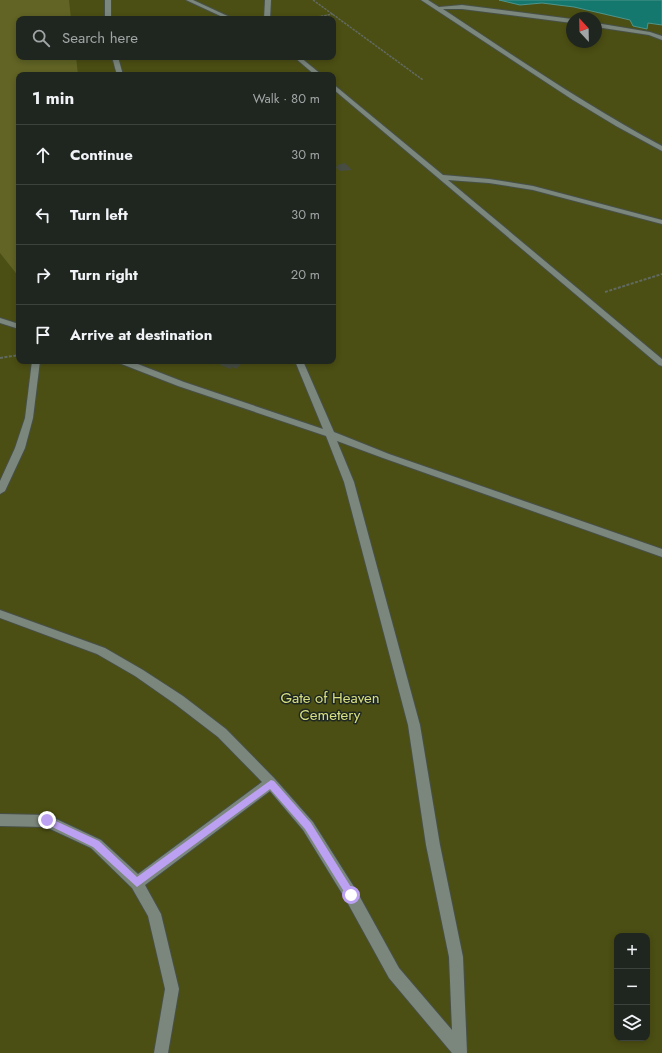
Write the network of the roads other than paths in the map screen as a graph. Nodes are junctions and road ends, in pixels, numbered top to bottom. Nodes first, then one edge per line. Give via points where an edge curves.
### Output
1 (108, 0) edge
2 (190, 0) edge
3 (268, 0) edge
4 (424, 0) edge
5 (439, 8) junction
6 (108, 16) edge
7 (225, 16) edge
8 (267, 16) edge
9 (566, 20) edge
10 (602, 26) edge
11 (662, 38) edge
12 (116, 60) edge
13 (302, 60) edge
14 (119, 72) edge
15 (316, 72) edge
16 (336, 89) edge
17 (662, 149) edge
18 (441, 177) junction
19 (662, 222) edge
20 (0, 320) edge
21 (16, 325) edge
22 (662, 363) edge
23 (36, 364) edge
24 (130, 364) edge
25 (300, 364) edge
26 (329, 434) junction
27 (0, 491) edge
28 (662, 553) edge
29 (0, 614) edge
30 (271, 783) junction
31 (0, 820) edge
32 (137, 882) junction
33 (459, 1051) edge
34 (161, 1053) edge

1 - 6 lane
2 - 7 lane
3 - 8 lane
4 - 5 lane
5 - 9 lane via 462,7
5 - 17 lane via 600,115
10 - 11 lane
12 - 14 lane
13 - 15 lane
16 - 18 lane
18 - 19 lane via 533,188
18 - 22 lane
20 - 21 lane
23 - 27 lane via 29,418 20,448
24 - 26 lane
25 - 26 lane
26 - 28 lane
26 - 33 lane via 349,482 414,725 433,845 456,957
29 - 30 lane via 101,651 139,673 222,733
30 - 32 lane
30 - 33 lane via 308,826 351,895 394,973
31 - 32 lane via 47,820 96,844
32 - 34 lane via 154,914 172,990

